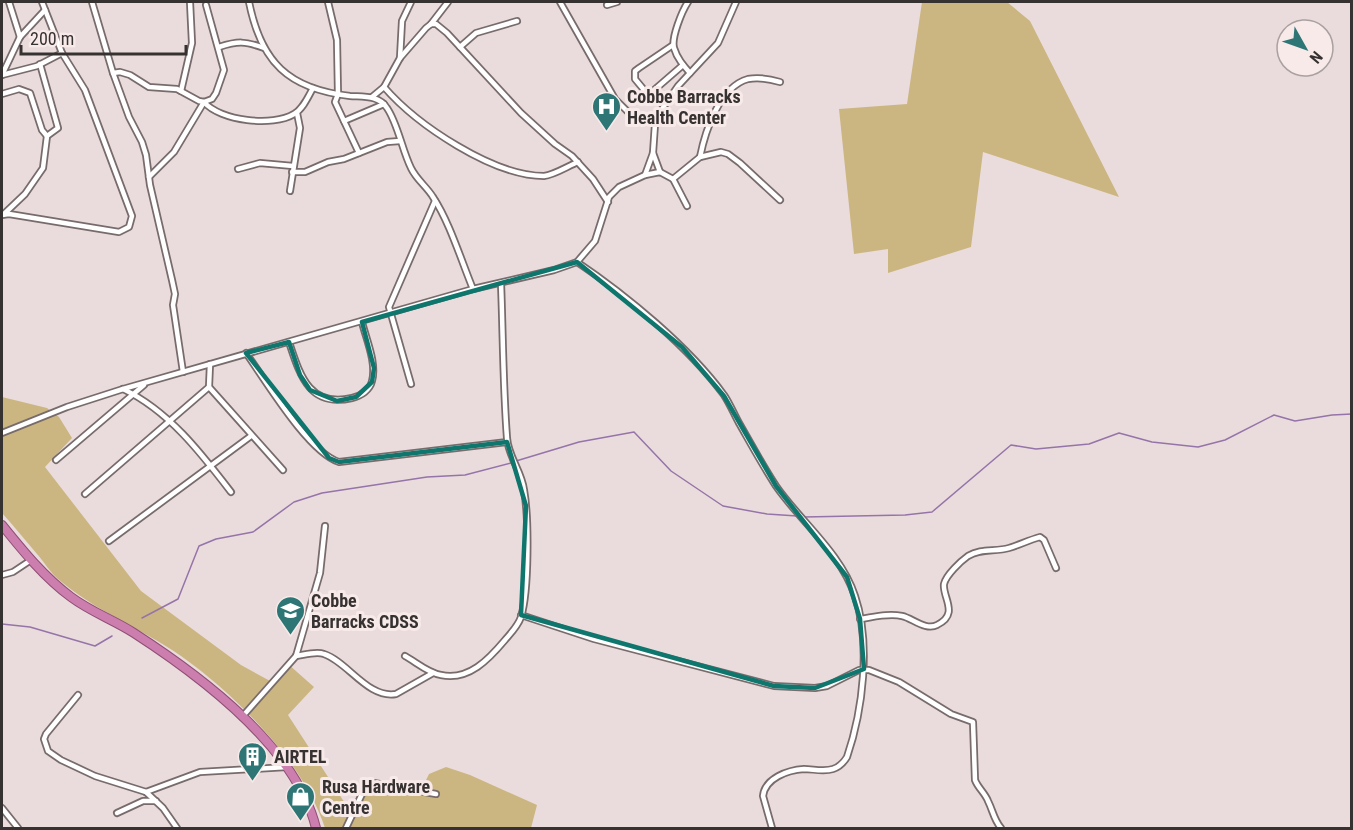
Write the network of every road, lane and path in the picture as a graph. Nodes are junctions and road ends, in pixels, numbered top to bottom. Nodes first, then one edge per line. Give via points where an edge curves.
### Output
1 (9, 2) edge
2 (42, 2) edge
3 (92, 2) edge
4 (190, 2) edge
5 (249, 2) edge
6 (328, 2) edge
7 (411, 2) edge
8 (448, 2) edge
9 (560, 2) edge
10 (617, 2) edge
11 (688, 2) edge
12 (736, 2) edge
13 (206, 5) dead end
14 (607, 5) dead end
15 (45, 10) junction
16 (517, 21) dead end
17 (431, 24) junction
18 (20, 37) junction
19 (673, 45) junction
20 (219, 47) junction
21 (460, 47) junction
22 (264, 48) junction
23 (62, 53) junction
24 (400, 58) junction
25 (40, 64) junction
26 (683, 66) junction
27 (113, 73) junction
28 (690, 73) junction
29 (2, 75) edge
30 (780, 82) dead end
31 (384, 87) junction
32 (314, 88) junction
33 (181, 92) junction
34 (2, 94) edge
35 (338, 94) junction
36 (372, 98) junction
37 (204, 102) junction
38 (399, 102) junction
39 (385, 106) junction
40 (297, 112) junction
41 (344, 122) junction
42 (655, 124) junction
43 (47, 136) junction
44 (400, 141) junction
45 (359, 153) junction
46 (653, 153) junction
47 (700, 157) junction
48 (578, 162) junction
49 (238, 169) dead end
50 (292, 169) junction
51 (660, 172) junction
52 (645, 175) junction
53 (149, 177) junction
54 (673, 178) junction
55 (290, 191) dead end
56 (780, 200) dead end
57 (435, 201) junction
58 (608, 203) junction
59 (687, 206) dead end
60 (2, 215) edge
61 (577, 262) junction
62 (501, 283) junction
63 (473, 289) junction
64 (390, 314) junction
65 (362, 322) junction
66 (289, 342) junction
67 (246, 353) junction
68 (210, 364) junction
69 (183, 372) junction
70 (146, 383) junction
71 (411, 384) dead end
72 (209, 387) junction
73 (123, 389) junction
74 (134, 394) junction
75 (170, 420) junction
76 (2, 433) edge
77 (251, 436) junction
78 (507, 442) junction
79 (56, 460) dead end
80 (211, 466) junction
81 (283, 470) dead end
82 (231, 492) dead end
83 (85, 494) dead end
84 (2, 525) edge
85 (325, 526) dead end
86 (108, 541) dead end
87 (31, 560) junction
88 (1056, 568) dead end
89 (2, 575) edge
90 (521, 615) junction
91 (860, 619) junction
92 (296, 656) junction
93 (405, 656) dead end
94 (864, 669) junction
95 (433, 673) junction
96 (78, 695) dead end
97 (242, 717) junction
98 (288, 767) junction
99 (147, 793) junction
100 (436, 794) dead end
101 (145, 801) junction
102 (156, 801) junction
103 (2, 808) edge
104 (117, 813) dead end
105 (18, 828) edge
106 (177, 828) edge
107 (316, 828) edge
108 (346, 828) edge
109 (772, 828) edge
110 (1001, 828) edge

1 - 18 street
2 - 15 street
3 - 27 street
4 - 33 street via 192,43
5 - 22 street
6 - 35 street via 337,40
7 - 24 street via 402,21
8 - 17 street
9 - 42 street via 615,99 632,116
10 - 14 street
11 - 19 street
12 - 28 street via 718,43
13 - 20 street
15 - 18 street
15 - 23 street
16 - 21 street via 476,33
17 - 21 street via 440,26
17 - 24 street
18 - 29 street
19 - 26 street
19 - 26 street via 635,71 635,79 645,91 653,91
20 - 22 street via 238,41
20 - 37 street via 224,70 216,93
21 - 48 street via 521,113
22 - 32 street via 277,67
23 - 25 street
23 - 60 street via 85,90 131,222 119,232
24 - 31 street
25 - 29 street
25 - 43 street via 58,128
26 - 28 street
27 - 33 street via 130,75 149,87
27 - 53 street via 142,142
28 - 42 street
30 - 47 street via 767,78 746,80 733,88 710,119
31 - 36 street
31 - 38 street
32 - 35 street
32 - 40 street
33 - 37 street
34 - 43 street via 19,89 30,93
35 - 36 street
35 - 41 street via 335,102
36 - 39 street
37 - 40 street via 219,114 242,120 268,120
37 - 53 street via 174,152
38 - 39 street
38 - 48 street via 447,141 522,173 546,176
39 - 41 street
39 - 44 street
40 - 50 street via 300,128
41 - 45 street
42 - 46 street
43 - 60 street via 43,168
44 - 45 street
44 - 57 street via 412,170
45 - 50 street via 305,172
46 - 51 street
46 - 52 street
47 - 54 street
47 - 56 street via 728,154
48 - 58 street
49 - 50 street via 260,164
50 - 55 street
51 - 52 street
51 - 54 street
52 - 58 street via 619,187
53 - 69 street via 175,294 173,304
54 - 59 street
57 - 63 street
57 - 64 street via 393,294
58 - 61 street via 595,241
61 - 62 street
61 - 91 street via 608,283 682,347 724,396 776,486 847,577
62 - 63 street
62 - 78 street
63 - 64 street
64 - 65 street
64 - 71 street
65 - 66 street
65 - 66 street via 374,368 366,392 356,397 337,401 310,390 300,375
66 - 67 street
67 - 68 street
67 - 78 street via 304,433 329,458 339,462
68 - 69 street
68 - 72 street
69 - 70 street
70 - 73 street
70 - 74 street
72 - 75 street
72 - 77 street
73 - 74 street
73 - 76 street
74 - 75 street
74 - 79 street
75 - 80 street
75 - 83 street
77 - 80 street
77 - 81 street
78 - 90 street via 523,482 526,506
80 - 82 street
80 - 86 street
84 - 87 highway
85 - 92 street via 320,573
87 - 89 street
87 - 97 highway via 73,598 135,633 206,684
88 - 91 street via 1040,537 1007,549 981,551 968,556 946,578 944,588 949,607 938,625 897,615
90 - 94 street via 594,639 774,686 827,686
90 - 95 street via 498,649 477,668 449,676
91 - 94 street
92 - 95 street via 325,654 375,690 391,695
92 - 97 street
93 - 95 street
94 - 109 street via 847,757 832,770 794,770 776,777 763,796
94 - 110 street via 899,682 951,714 973,722 975,780
96 - 99 street via 46,734 48,751 95,776
97 - 98 highway
98 - 99 street via 200,772
98 - 107 highway via 307,801
99 - 101 street
99 - 102 street
100 - 108 street via 374,783 362,794
101 - 102 street
101 - 104 street
102 - 106 street
103 - 105 street

